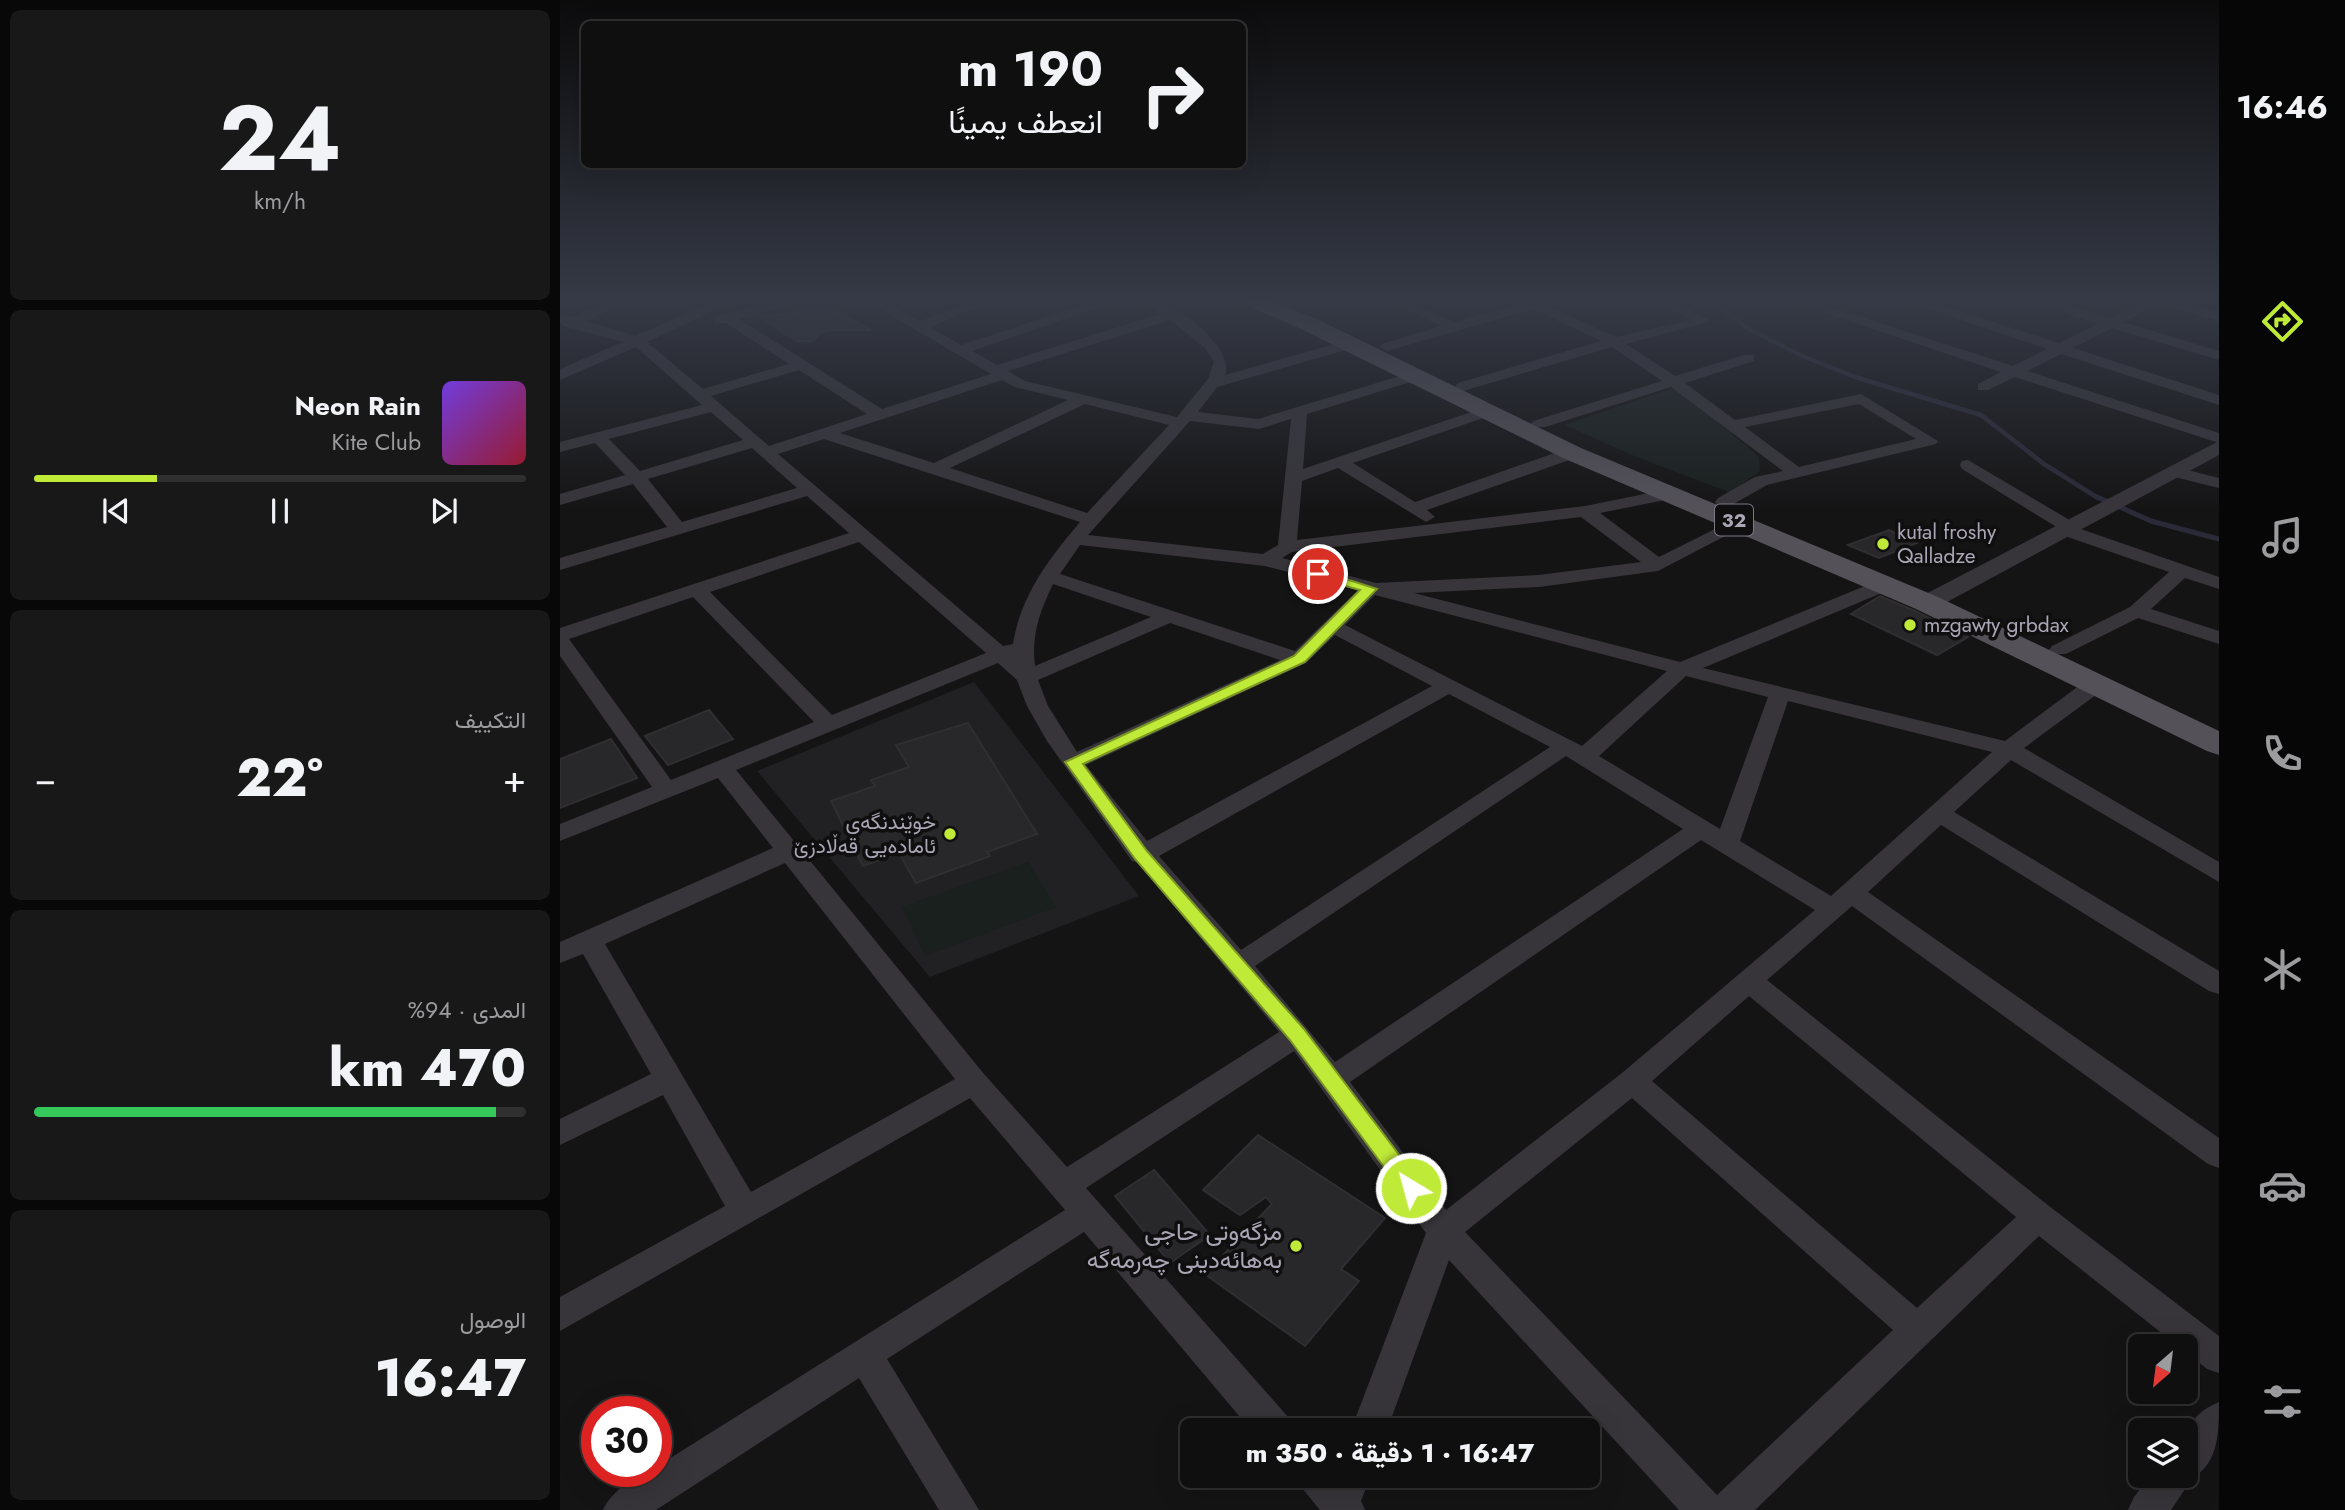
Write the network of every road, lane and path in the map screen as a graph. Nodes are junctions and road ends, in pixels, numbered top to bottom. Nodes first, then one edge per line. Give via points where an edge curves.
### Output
1 (670, 369) edge
2 (789, 369) edge
3 (808, 369) edge
4 (993, 369) edge
5 (1010, 369) edge
6 (1220, 369) edge
7 (1262, 369) edge
8 (1402, 369) edge
9 (1431, 369) edge
10 (1520, 369) edge
11 (1655, 369) edge
12 (1715, 369) edge
13 (2009, 369) edge
14 (2017, 369) edge
15 (2123, 369) edge
16 (2014, 371) junction
17 (999, 373) junction
18 (1415, 376) junction
19 (1674, 382) junction
20 (1212, 384) junction
21 (1463, 386) junction
22 (1983, 387) dead end
23 (1081, 400) junction
24 (2219, 400) edge
25 (706, 401) junction
26 (1486, 412) junction
27 (1299, 414) junction
28 (880, 415) junction
29 (1186, 420) junction
30 (1539, 424) junction
31 (1732, 425) junction
32 (823, 433) junction
33 (598, 437) junction
34 (2219, 438) edge
35 (564, 441) edge
36 (760, 447) junction
37 (2219, 447) edge
38 (1572, 453) junction
39 (1340, 461) junction
40 (1968, 465) dead end
41 (935, 469) junction
42 (2172, 471) junction
43 (1795, 472) junction
44 (637, 477) junction
45 (1296, 477) junction
46 (2219, 483) edge
47 (809, 490) junction
48 (1669, 494) junction
49 (560, 500) edge
50 (1413, 508) junction
51 (1585, 511) junction
52 (1733, 512) junction
53 (2071, 524) junction
54 (1442, 528) junction
55 (678, 529) junction
56 (1084, 529) junction
57 (862, 536) junction
58 (1287, 547) junction
59 (1266, 560) junction
60 (560, 564) edge
61 (1658, 565) junction
62 (2180, 572) junction
63 (1048, 576) junction
64 (2219, 583) edge
65 (1884, 585) junction
66 (1370, 589) junction
67 (697, 590) junction
68 (1934, 599) junction
69 (2137, 611) junction
70 (1171, 615) junction
71 (1332, 626) junction
72 (560, 635) edge
73 (2219, 638) edge
74 (560, 641) edge
75 (2059, 650) junction
76 (1011, 651) junction
77 (1299, 659) junction
78 (1682, 669) junction
79 (1026, 677) junction
80 (2096, 684) junction
81 (1450, 685) junction
82 (1781, 691) junction
83 (829, 725) junction
84 (2219, 727) edge
85 (2219, 744) edge
86 (2009, 749) junction
87 (1575, 751) junction
88 (1073, 762) junction
89 (722, 768) junction
90 (666, 790) junction
91 (1939, 813) junction
92 (1701, 828) junction
93 (560, 833) edge
94 (1726, 845) junction
95 (787, 852) junction
96 (1141, 855) junction
97 (2219, 873) edge
98 (1841, 901) junction
99 (589, 940) junction
100 (560, 953) edge
101 (1239, 964) junction
102 (1749, 981) junction
103 (2219, 984) edge
104 (1297, 1035) junction
105 (669, 1077) junction
106 (1331, 1080) junction
107 (1632, 1081) junction
108 (974, 1082) junction
109 (560, 1133) edge
110 (2219, 1155) edge
111 (1064, 1186) junction
112 (745, 1211) junction
113 (1086, 1213) junction
114 (2038, 1216) junction
115 (1443, 1231) junction
116 (560, 1315) edge
117 (1918, 1330) junction
118 (865, 1354) junction
119 (2219, 1357) edge
120 (1265, 1418) edge
121 (1373, 1418) edge
122 (2219, 1420) edge
123 (2198, 1446) edge
124 (2165, 1488) edge
125 (622, 1510) edge
126 (960, 1510) edge
127 (1705, 1510) edge
128 (1728, 1510) edge
129 (2147, 1510) edge

1 - 25 street
2 - 25 street
3 - 28 street
4 - 17 street
5 - 17 street
6 - 20 street
7 - 20 street
8 - 18 main road, 32
9 - 21 main road, 32
10 - 21 street
11 - 19 street
12 - 19 street
13 - 16 street
14 - 16 street
15 - 24 street
16 - 22 street
16 - 34 street
17 - 23 street via 1020,384
17 - 28 street
18 - 26 main road, 32
18 - 27 street
19 - 30 street
19 - 31 street
20 - 29 street
21 - 30 main road, 32
23 - 29 street
23 - 41 street
25 - 33 street
25 - 36 street
26 - 38 main road, 32
26 - 39 street
27 - 29 street via 1259,424
27 - 45 street
28 - 32 street
29 - 56 street
30 - 52 main road, 32
31 - 43 street
31 - 43 street via 1861,399 1930,441
32 - 36 street
32 - 41 street
33 - 35 street
33 - 44 street
36 - 44 street
36 - 47 street
37 - 42 street
38 - 48 main road, 32
38 - 50 street
39 - 45 street
39 - 50 street
40 - 53 street
41 - 56 street
42 - 46 street
42 - 53 street
43 - 52 street via 1761,481
44 - 49 street
44 - 55 street
45 - 58 street
47 - 55 street
47 - 57 street
48 - 51 street
48 - 52 main road, 32
50 - 54 street
51 - 54 street
51 - 61 street
52 - 61 street
52 - 65 main road, 32
52 - 68 main road, 32
53 - 62 street
53 - 68 street
54 - 58 street
55 - 60 street
56 - 59 street
56 - 63 street
57 - 67 street
57 - 76 street
58 - 59 street
59 - 66 street
61 - 66 street via 1539,581
62 - 64 street
62 - 69 street
63 - 70 street
63 - 76 street
65 - 68 main road, 32
65 - 78 street
66 - 71 street
66 - 78 street
67 - 72 street
67 - 83 street
68 - 75 main road, 32
68 - 80 main road, 32
69 - 73 street
69 - 75 street
70 - 77 street
70 - 79 street
71 - 77 street
71 - 81 street
74 - 90 street
75 - 84 main road, 32
76 - 79 street
76 - 83 street
77 - 88 street
78 - 82 street
78 - 87 street
79 - 88 street via 1048,726
80 - 85 main road, 32
80 - 86 street
81 - 87 street
81 - 96 street
82 - 86 street
82 - 94 street
83 - 89 street
86 - 91 street
86 - 97 street
87 - 92 street
87 - 101 street
88 - 96 street
89 - 90 street
89 - 95 street
90 - 93 street
91 - 98 street
91 - 103 street
92 - 94 street
92 - 106 street
94 - 98 street
95 - 99 street
95 - 108 street
96 - 101 street
98 - 102 street
98 - 110 street
99 - 100 street
99 - 105 street
101 - 104 street
102 - 107 street
102 - 114 street
104 - 106 street
104 - 111 street
105 - 109 street
105 - 112 street
106 - 115 street
107 - 115 street
107 - 117 street
108 - 111 street
108 - 112 street
111 - 113 street
112 - 116 street
113 - 118 street
113 - 120 street
114 - 117 street
114 - 119 street
115 - 121 street
115 - 127 street
117 - 128 street
118 - 125 street
118 - 126 street
122 - 123 street
124 - 129 street

